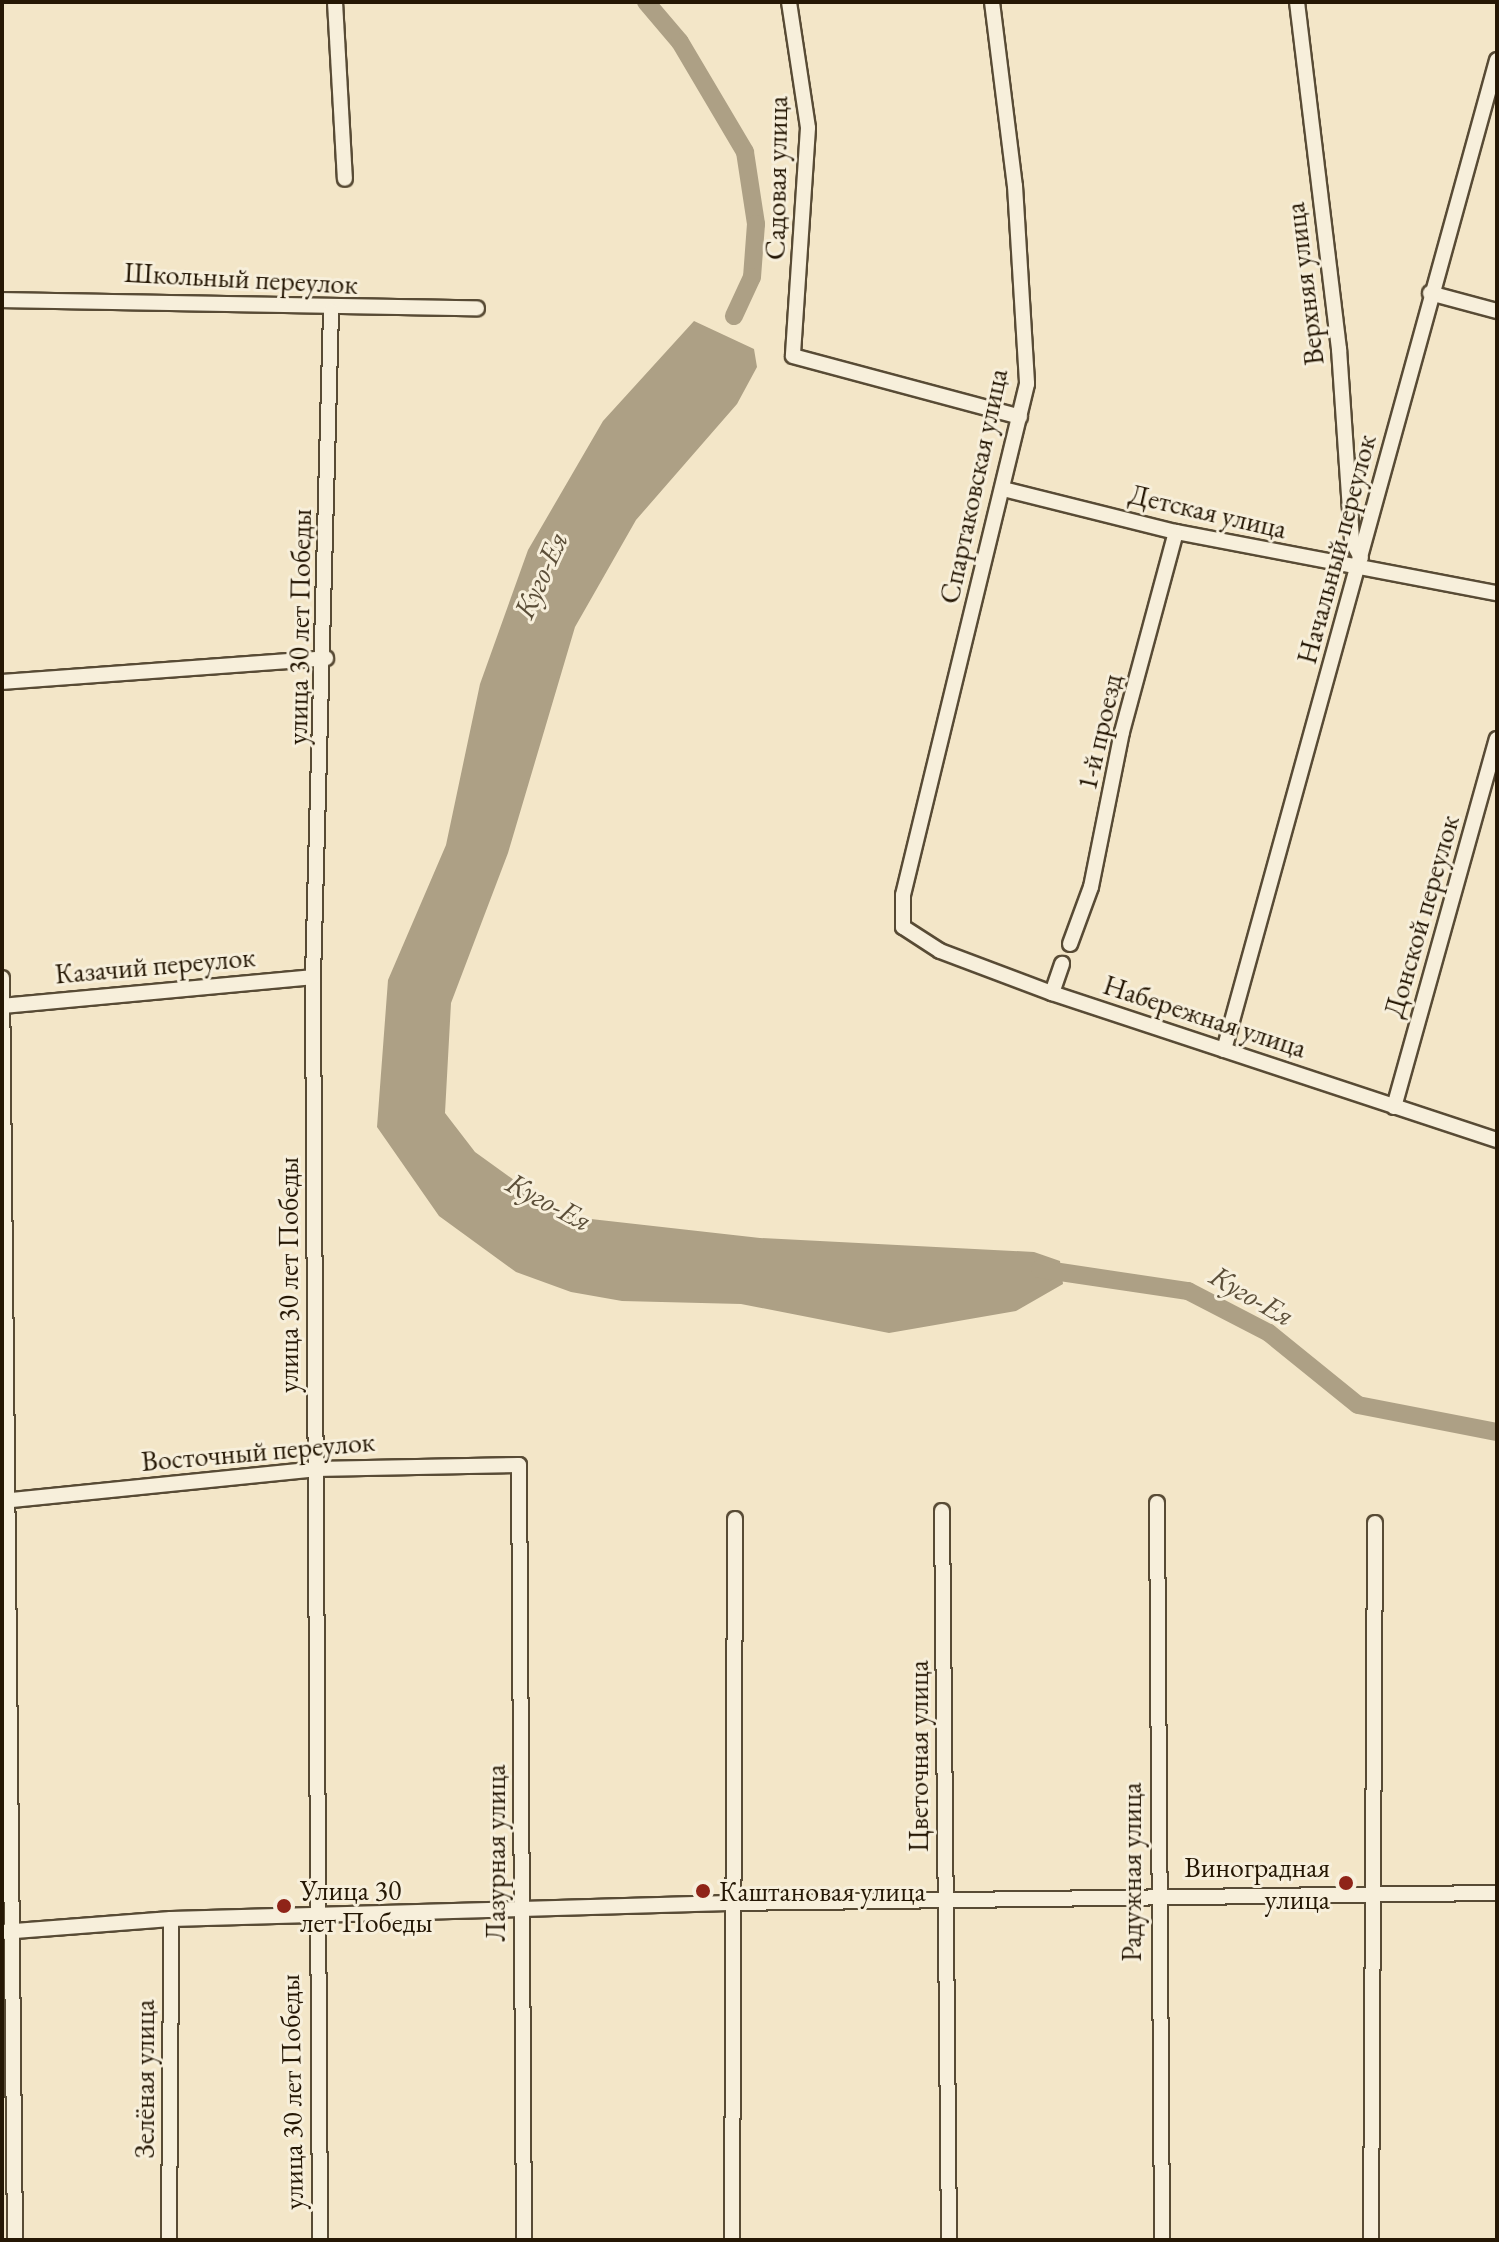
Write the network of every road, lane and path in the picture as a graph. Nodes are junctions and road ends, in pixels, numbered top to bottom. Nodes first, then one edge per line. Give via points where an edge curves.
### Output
1 (335, 2) edge
2 (789, 2) edge
3 (992, 2) edge
4 (1297, 2) edge
5 (1497, 60) edge
6 (345, 179) dead end
7 (1430, 293) junction
8 (2, 300) edge
9 (477, 308) dead end
10 (331, 311) junction
11 (1497, 311) edge
12 (1020, 417) junction
13 (1003, 489) junction
14 (1176, 532) junction
15 (1360, 564) junction
16 (1497, 593) edge
17 (326, 658) junction
18 (2, 682) edge
19 (1497, 739) edge
20 (903, 927) joint
21 (1070, 944) dead end
22 (1062, 964) dead end
23 (313, 977) junction
24 (2, 978) edge
25 (1052, 993) junction
26 (2, 1006) edge
27 (1224, 1050) junction
28 (1394, 1107) junction
29 (1497, 1140) edge
30 (519, 1465) joint
31 (315, 1469) junction
32 (6, 1500) edge
33 (1157, 1503) dead end
34 (942, 1511) dead end
35 (735, 1519) dead end
36 (1375, 1523) dead end
37 (1497, 1893) edge
38 (1368, 1896) junction
39 (945, 1899) junction
40 (1156, 1901) junction
41 (729, 1903) junction
42 (520, 1910) junction
43 (314, 1915) junction
44 (171, 1919) junction
45 (7, 1932) edge
46 (15, 2240) edge
47 (169, 2240) edge
48 (320, 2240) edge
49 (524, 2240) edge
50 (732, 2240) edge
51 (949, 2240) edge
52 (1162, 2240) edge
53 (1371, 2240) edge

1 - 6 street
2 - 12 street, Садовая улица via 808,128 793,356
3 - 12 street, Спартаковская улица via 1026,328
4 - 15 street, Верхняя улица via 1339,349 1352,541
5 - 7 street, Начальный переулок
7 - 11 street
7 - 15 street, Начальный переулок
8 - 10 street, Школьный переулок
9 - 10 street, Школьный переулок
10 - 17 street, улица 30 лет Победы
12 - 13 street, Спартаковская улица
13 - 14 street, Детская улица
13 - 20 street, Спартаковская улица via 903,895
14 - 15 street, Детская улица
14 - 21 street, 1-й проезд via 1122,732 1091,887
15 - 16 street, Детская улица
15 - 27 street, Начальный переулок
17 - 18 street
17 - 23 street, улица 30 лет Победы
19 - 28 street, Донской переулок
20 - 25 street, Набережная улица via 940,951
22 - 25 street
23 - 26 street, Казачий переулок
23 - 31 street, улица 30 лет Победы
24 - 26 street
25 - 27 street, Набережная улица
26 - 32 street
27 - 28 street, Набережная улица
28 - 29 street, Набережная улица
30 - 31 street, Восточный переулок
30 - 42 street, Лазурная улица
31 - 32 street, Восточный переулок
31 - 43 street, улица 30 лет Победы
32 - 45 street
33 - 40 street, Радужная улица
34 - 39 street, Цветочная улица
35 - 41 street
36 - 38 street
37 - 38 street
38 - 40 street
38 - 53 street
39 - 40 street
39 - 41 street
39 - 51 street, Цветочная улица
40 - 52 street, Радужная улица
41 - 42 street
41 - 50 street
42 - 43 street
42 - 49 street, Лазурная улица
43 - 44 street
43 - 48 street, улица 30 лет Победы
44 - 45 street
44 - 47 street, Зелёная улица
45 - 46 street

